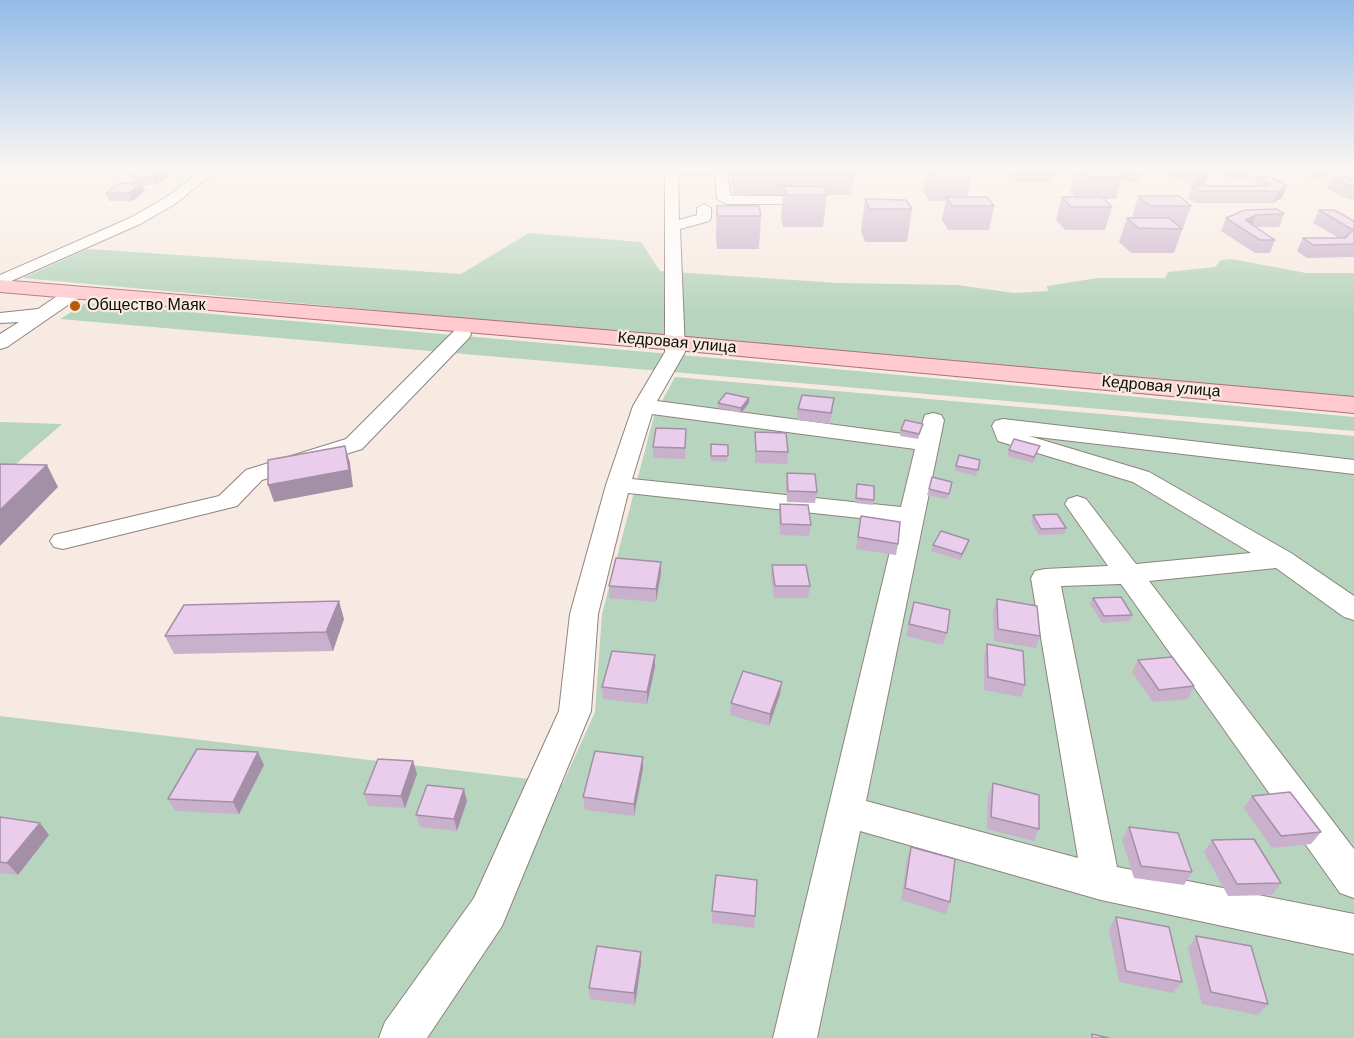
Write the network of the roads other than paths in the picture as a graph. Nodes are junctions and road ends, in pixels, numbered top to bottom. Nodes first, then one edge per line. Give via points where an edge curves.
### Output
1 (143, 216) edge
2 (672, 216) edge
3 (704, 216) edge
4 (672, 227) junction
5 (0, 281) edge
6 (0, 286) edge
7 (0, 294) edge
8 (70, 296) junction
9 (45, 314) junction
10 (0, 318) edge
11 (462, 334) junction
12 (0, 344) edge
13 (675, 347) junction
14 (1354, 405) edge
15 (644, 406) junction
16 (1354, 413) edge
17 (1354, 467) edge
18 (618, 485) junction
19 (1077, 504) dead end
20 (911, 516) junction
21 (63, 541) dead end
22 (1281, 559) junction
23 (1128, 574) junction
24 (1354, 610) edge
25 (844, 811) junction
26 (1354, 880) edge
27 (1101, 882) junction
28 (1354, 934) edge
29 (402, 1038) edge
30 (795, 1038) edge

1 - 5 street
2 - 4 street
3 - 4 street
4 - 13 street
6 - 8 main road, Кедровая улица
7 - 8 main road, Кедровая улица
8 - 9 street
8 - 11 main road, Кедровая улица
8 - 13 main road, Кедровая улица
9 - 10 street
9 - 12 street
11 - 13 main road, Кедровая улица
11 - 21 street via 354,444 254,475 228,501
13 - 14 main road, Кедровая улица
13 - 15 street
13 - 16 main road, Кедровая улица
15 - 18 street
15 - 20 street via 930,432
17 - 22 street via 1003,426 1006,436 1141,477
18 - 20 street
18 - 29 street via 584,614 574,711 488,912
19 - 23 street
20 - 25 street
22 - 23 street
22 - 24 street
23 - 26 street
23 - 27 street via 1045,578
25 - 27 street
25 - 30 street
27 - 28 street

